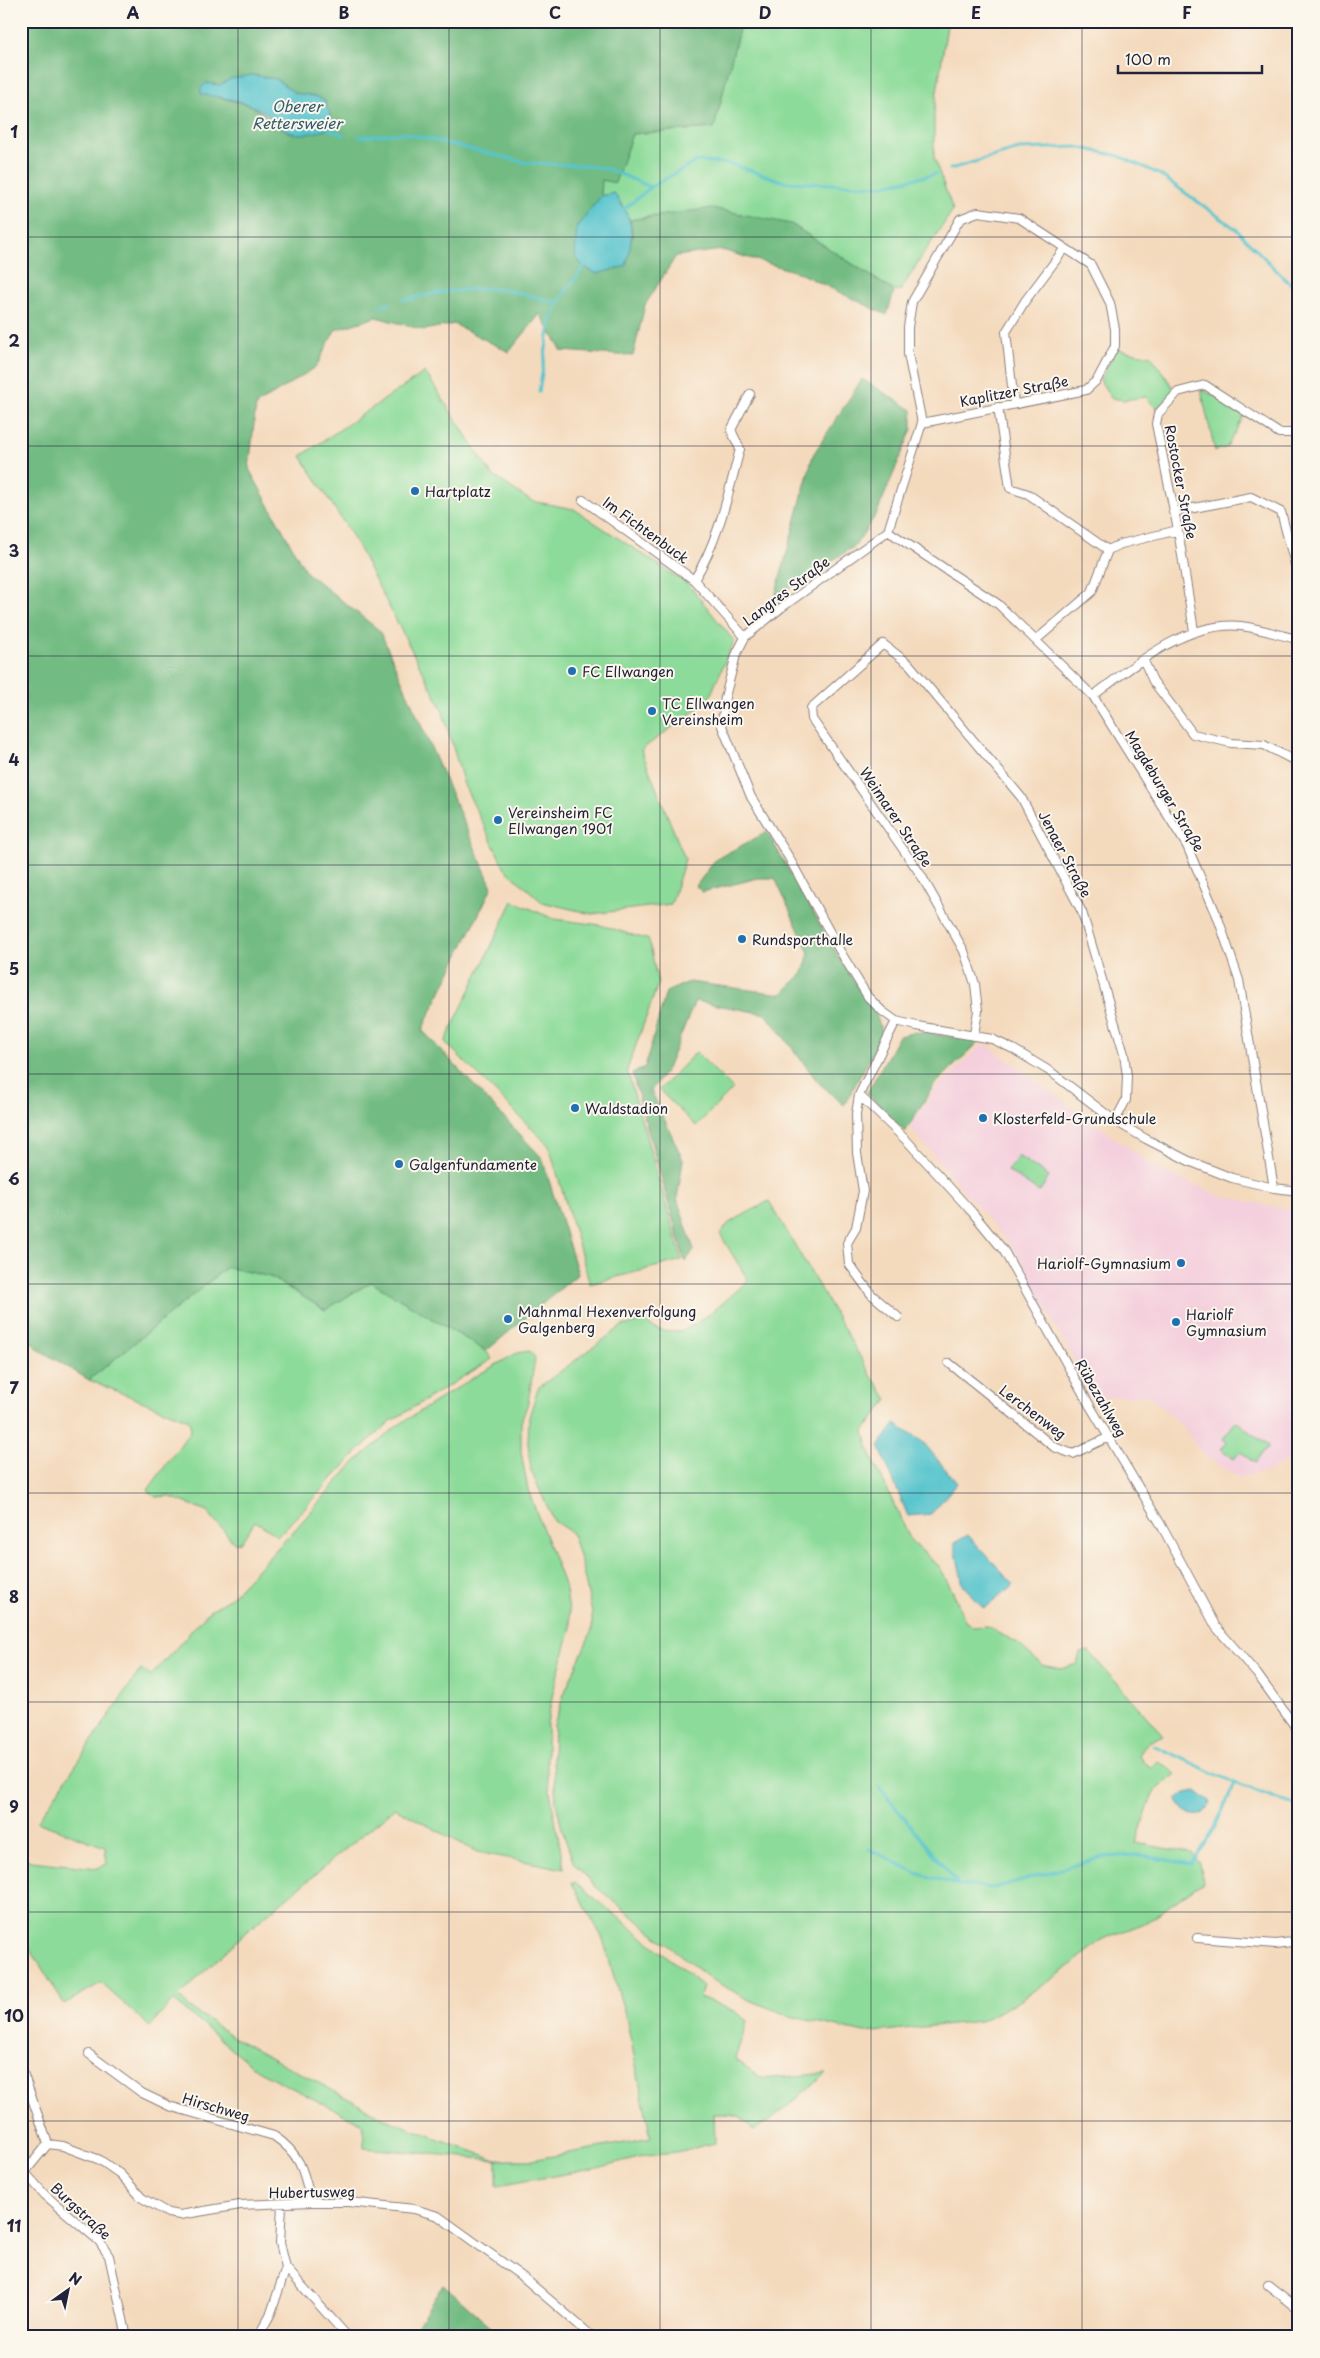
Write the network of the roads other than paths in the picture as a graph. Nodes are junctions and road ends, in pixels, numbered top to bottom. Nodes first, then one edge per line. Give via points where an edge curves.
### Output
1 (1065, 248) junction
2 (750, 394) dead end
3 (1014, 404) junction
4 (998, 407) junction
5 (922, 423) junction
6 (1299, 433) edge
7 (583, 500) dead end
8 (1173, 512) junction
9 (1178, 530) junction
10 (888, 531) junction
11 (1108, 550) junction
12 (1299, 570) edge
13 (694, 580) junction
14 (1194, 631) junction
15 (1299, 631) edge
16 (745, 637) junction
17 (1036, 640) junction
18 (1296, 641) edge
19 (883, 644) joint
20 (1142, 658) junction
21 (1092, 696) junction
22 (1299, 763) edge
23 (896, 1021) junction
24 (974, 1034) junction
25 (859, 1095) junction
26 (1115, 1121) junction
27 (1274, 1188) junction
28 (1299, 1191) edge
29 (898, 1316) dead end
30 (949, 1362) dead end
31 (1108, 1437) junction
32 (1299, 1732) edge
33 (1197, 1938) dead end
34 (1299, 1941) edge
35 (89, 2054) dead end
36 (21, 2067) edge
37 (48, 2144) junction
38 (23, 2170) edge
39 (311, 2202) junction
40 (282, 2205) junction
41 (286, 2268) junction
42 (1268, 2285) dead end
43 (1299, 2308) edge
44 (127, 2337) edge
45 (258, 2337) edge
46 (348, 2337) edge
47 (593, 2337) edge

1 - 3 street via 1025,300 1006,332
1 - 3 street, Kaplitzer Straße via 1091,266 1106,295 1115,329 1115,346 1097,380 1086,390
1 - 5 street, Kaplitzer Straße via 1019,218 978,212 960,219 912,302 908,354
2 - 13 street, Im Fichtenbuck via 731,430 740,449 716,536 707,560
3 - 4 street, Kaplitzer Straße
4 - 5 street, Kaplitzer Straße
4 - 11 street via 1010,488 1028,494
5 - 10 street
6 - 8 street, Rostocker Straße via 1279,433 1205,385 1178,392 1158,414 1156,424
7 - 13 street, Im Fichtenbuck
8 - 9 street, Rostocker Straße
8 - 12 street via 1251,497 1281,512
9 - 11 street
9 - 14 street, Rostocker Straße
10 - 16 street, Langres Straße
10 - 17 street, Magdeburger Straße via 998,604
11 - 17 street via 1092,592
13 - 16 street, Im Fichtenbuck
14 - 18 street via 1240,626
14 - 20 street
15 - 18 street
16 - 23 street, Langres Straße via 736,655 722,726 751,797 788,856 840,951 868,997
17 - 21 street, Magdeburger Straße
19 - 24 street, Weimarer Straße via 811,708 812,718 921,875 964,951 976,984 978,1011
19 - 26 street, Jenaer Straße via 908,664 1021,797 1082,912 1124,1054 1126,1100
20 - 21 street
20 - 22 street via 1153,681 1193,734 1231,743 1264,745
21 - 27 street, Magdeburger Straße via 1187,846 1218,918 1239,980
23 - 24 street
23 - 25 street
24 - 26 street via 1013,1049 1051,1072
25 - 29 street via 857,1153 864,1191 856,1228 846,1243 849,1264 871,1294
25 - 31 street, Rübezahlweg via 908,1142 1004,1251
26 - 27 street via 1189,1161 1232,1178
27 - 28 street
30 - 31 street, Lerchenweg via 1054,1447 1073,1454
31 - 32 street, Rübezahlweg via 1160,1523 1216,1627 1257,1674
33 - 34 street via 1276,1944
35 - 39 street, Hirschweg via 142,2093 169,2106 274,2136 287,2145 303,2166
36 - 37 street
37 - 38 street
37 - 40 street, Hubertusweg via 100,2160 120,2174 142,2198 168,2213 180,2215 240,2206
38 - 44 street, Burgstraße via 52,2201 99,2241 110,2256
39 - 40 street, Hubertusweg
39 - 47 street, Hubertusweg via 348,2202 438,2216 524,2278
40 - 41 street via 280,2243
41 - 45 street via 271,2313
41 - 46 street
42 - 43 street

